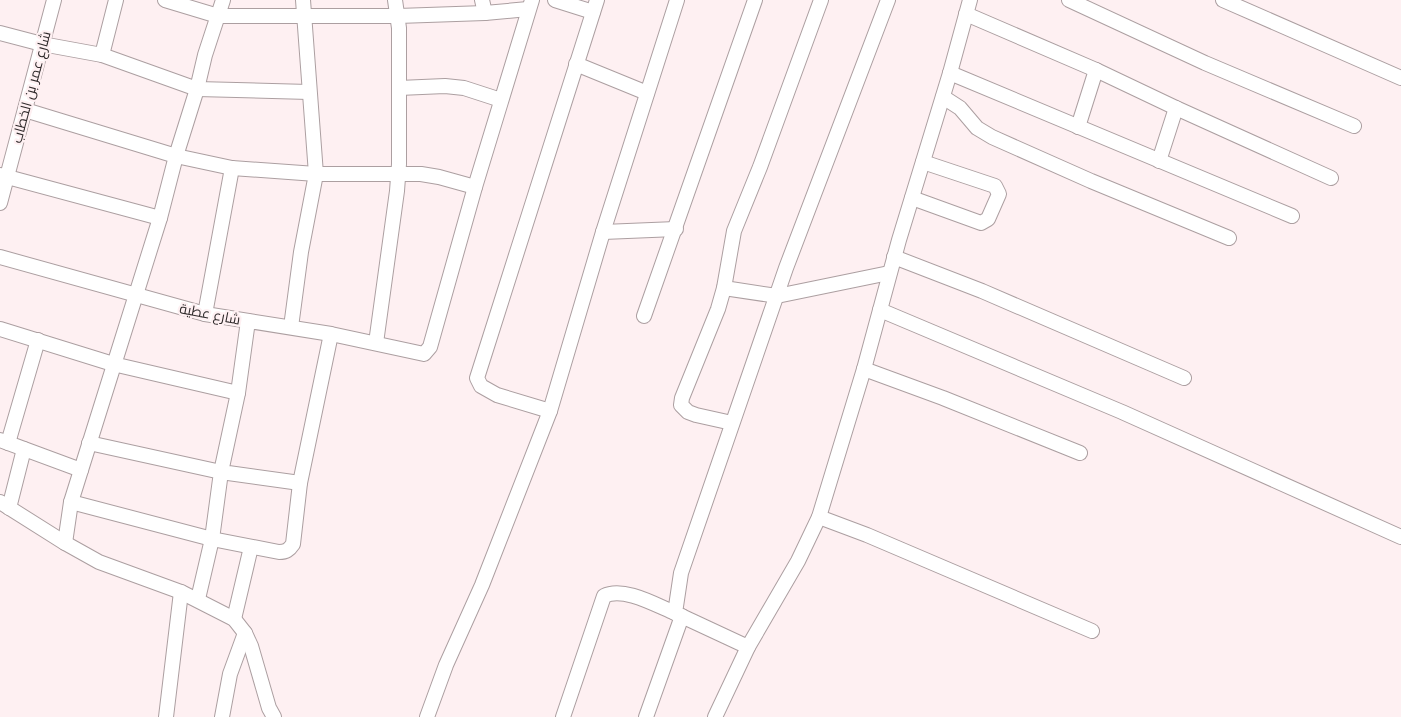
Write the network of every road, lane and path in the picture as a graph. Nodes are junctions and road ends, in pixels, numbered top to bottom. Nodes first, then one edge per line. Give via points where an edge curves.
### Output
1 (54, 0) edge
2 (116, 0) edge
3 (165, 0) edge
4 (223, 0) edge
5 (303, 0) edge
6 (395, 0) edge
7 (555, 0) edge
8 (677, 0) edge
9 (756, 0) edge
10 (822, 0) edge
11 (888, 0) edge
12 (1069, 0) edge
13 (1223, 0) edge
14 (530, 5) edge
15 (484, 6) edge
16 (595, 6) edge
17 (968, 7) edge
18 (218, 16) junction
19 (305, 16) junction
20 (398, 16) junction
21 (0, 33) edge
22 (42, 44) junction
23 (102, 55) junction
24 (576, 64) junction
25 (1096, 70) junction
26 (950, 73) junction
27 (1401, 78) edge
28 (399, 88) junction
29 (197, 89) junction
30 (309, 92) junction
31 (647, 94) junction
32 (943, 98) junction
33 (501, 100) junction
34 (1176, 108) junction
35 (25, 110) junction
36 (1354, 126) dead end
37 (1078, 127) junction
38 (176, 156) junction
39 (1159, 161) junction
40 (923, 162) junction
41 (232, 168) junction
42 (316, 174) junction
43 (398, 174) junction
44 (3, 176) edge
45 (1331, 178) dead end
46 (475, 187) junction
47 (912, 198) junction
48 (0, 203) edge
49 (1292, 216) dead end
50 (160, 218) junction
51 (676, 229) junction
52 (603, 232) junction
53 (1229, 238) dead end
54 (894, 256) junction
55 (0, 257) edge
56 (889, 273) junction
57 (724, 288) junction
58 (136, 295) junction
59 (777, 296) junction
60 (880, 310) junction
61 (204, 314) junction
62 (644, 316) dead end
63 (248, 322) junction
64 (291, 327) junction
65 (0, 329) edge
66 (331, 334) junction
67 (38, 340) junction
68 (376, 343) junction
69 (113, 364) junction
70 (864, 369) junction
71 (1184, 378) dead end
72 (238, 393) junction
73 (550, 410) junction
74 (732, 423) junction
75 (4, 441) edge
76 (90, 443) junction
77 (24, 449) junction
78 (1080, 453) dead end
79 (81, 470) junction
80 (221, 472) junction
81 (300, 483) junction
82 (71, 502) junction
83 (5, 505) edge
84 (819, 517) junction
85 (1401, 537) edge
86 (212, 539) junction
87 (65, 543) junction
88 (250, 546) junction
89 (182, 592) junction
90 (198, 599) junction
91 (679, 614) junction
92 (234, 619) junction
93 (1092, 632) dead end
94 (245, 633) junction
95 (748, 647) junction
96 (166, 717) edge
97 (222, 717) edge
98 (274, 717) edge
99 (426, 717) edge
100 (563, 717) edge
101 (646, 717) edge
102 (715, 717) edge

1 - 22 street, شارع عمر بن الخطاب
2 - 23 street
3 - 18 street
4 - 18 street
5 - 19 street
6 - 20 street
7 - 16 street
8 - 31 street
9 - 51 street
10 - 57 street via 734,231
11 - 59 street
12 - 36 street via 1205,63
13 - 27 street
14 - 15 street
14 - 33 street
15 - 20 street
16 - 24 street
17 - 25 street
17 - 26 street
18 - 19 street
18 - 29 street
19 - 20 street
19 - 30 street
20 - 28 street
21 - 22 street
22 - 23 street
22 - 35 street, شارع عمر بن الخطاب
23 - 29 street
24 - 31 street
24 - 73 street via 477,378 481,386 497,395
25 - 34 street
25 - 37 street
26 - 32 street
26 - 37 street
28 - 33 street via 464,88
28 - 43 street
29 - 30 street
29 - 38 street
30 - 42 street
31 - 52 street
32 - 40 street
32 - 53 street via 965,112 984,134
33 - 46 street
34 - 39 street
34 - 45 street
35 - 38 street
35 - 44 street, شارع عمر بن الخطاب
37 - 39 street
38 - 41 street
38 - 50 street
39 - 49 street
40 - 47 street
40 - 47 street via 995,186 999,194 988,219 981,223
41 - 42 street
41 - 61 street
42 - 43 street
42 - 64 street
43 - 46 street via 439,177
43 - 68 street
44 - 48 street, شارع عمر بن الخطاب
44 - 50 street
46 - 68 street, شارع عطية via 430,347 424,354
47 - 54 street
50 - 58 street
51 - 52 street
51 - 62 street
52 - 73 street
54 - 56 street
54 - 71 street
55 - 58 street, شارع عطية
56 - 59 street
56 - 60 street
57 - 59 street
57 - 74 street via 681,405 696,415
58 - 61 street, شارع عطية
58 - 69 street
59 - 74 street
60 - 70 street
60 - 85 street via 1122,412
61 - 63 street, شارع عطية
63 - 64 street, شارع عطية
63 - 72 street
64 - 66 street, شارع عطية
65 - 67 street
66 - 68 street, شارع عطية
66 - 81 street
67 - 69 street
67 - 75 street
69 - 72 street
69 - 76 street
70 - 78 street
70 - 84 street
72 - 80 street
73 - 99 street
74 - 91 street via 681,573
75 - 77 street
76 - 79 street
76 - 80 street
77 - 79 street
77 - 83 street
79 - 82 street
80 - 81 street
80 - 86 street
81 - 88 street via 290,549 279,552
82 - 86 street
82 - 87 street
83 - 87 street
84 - 93 street
84 - 95 street via 798,561
86 - 88 street
86 - 90 street
87 - 89 street via 116,569
88 - 92 street
89 - 90 street
89 - 96 street
90 - 92 street
91 - 95 street
91 - 100 street via 630,595 617,592 604,596
91 - 101 street
92 - 94 street
94 - 97 street via 230,674
94 - 98 street
95 - 102 street

